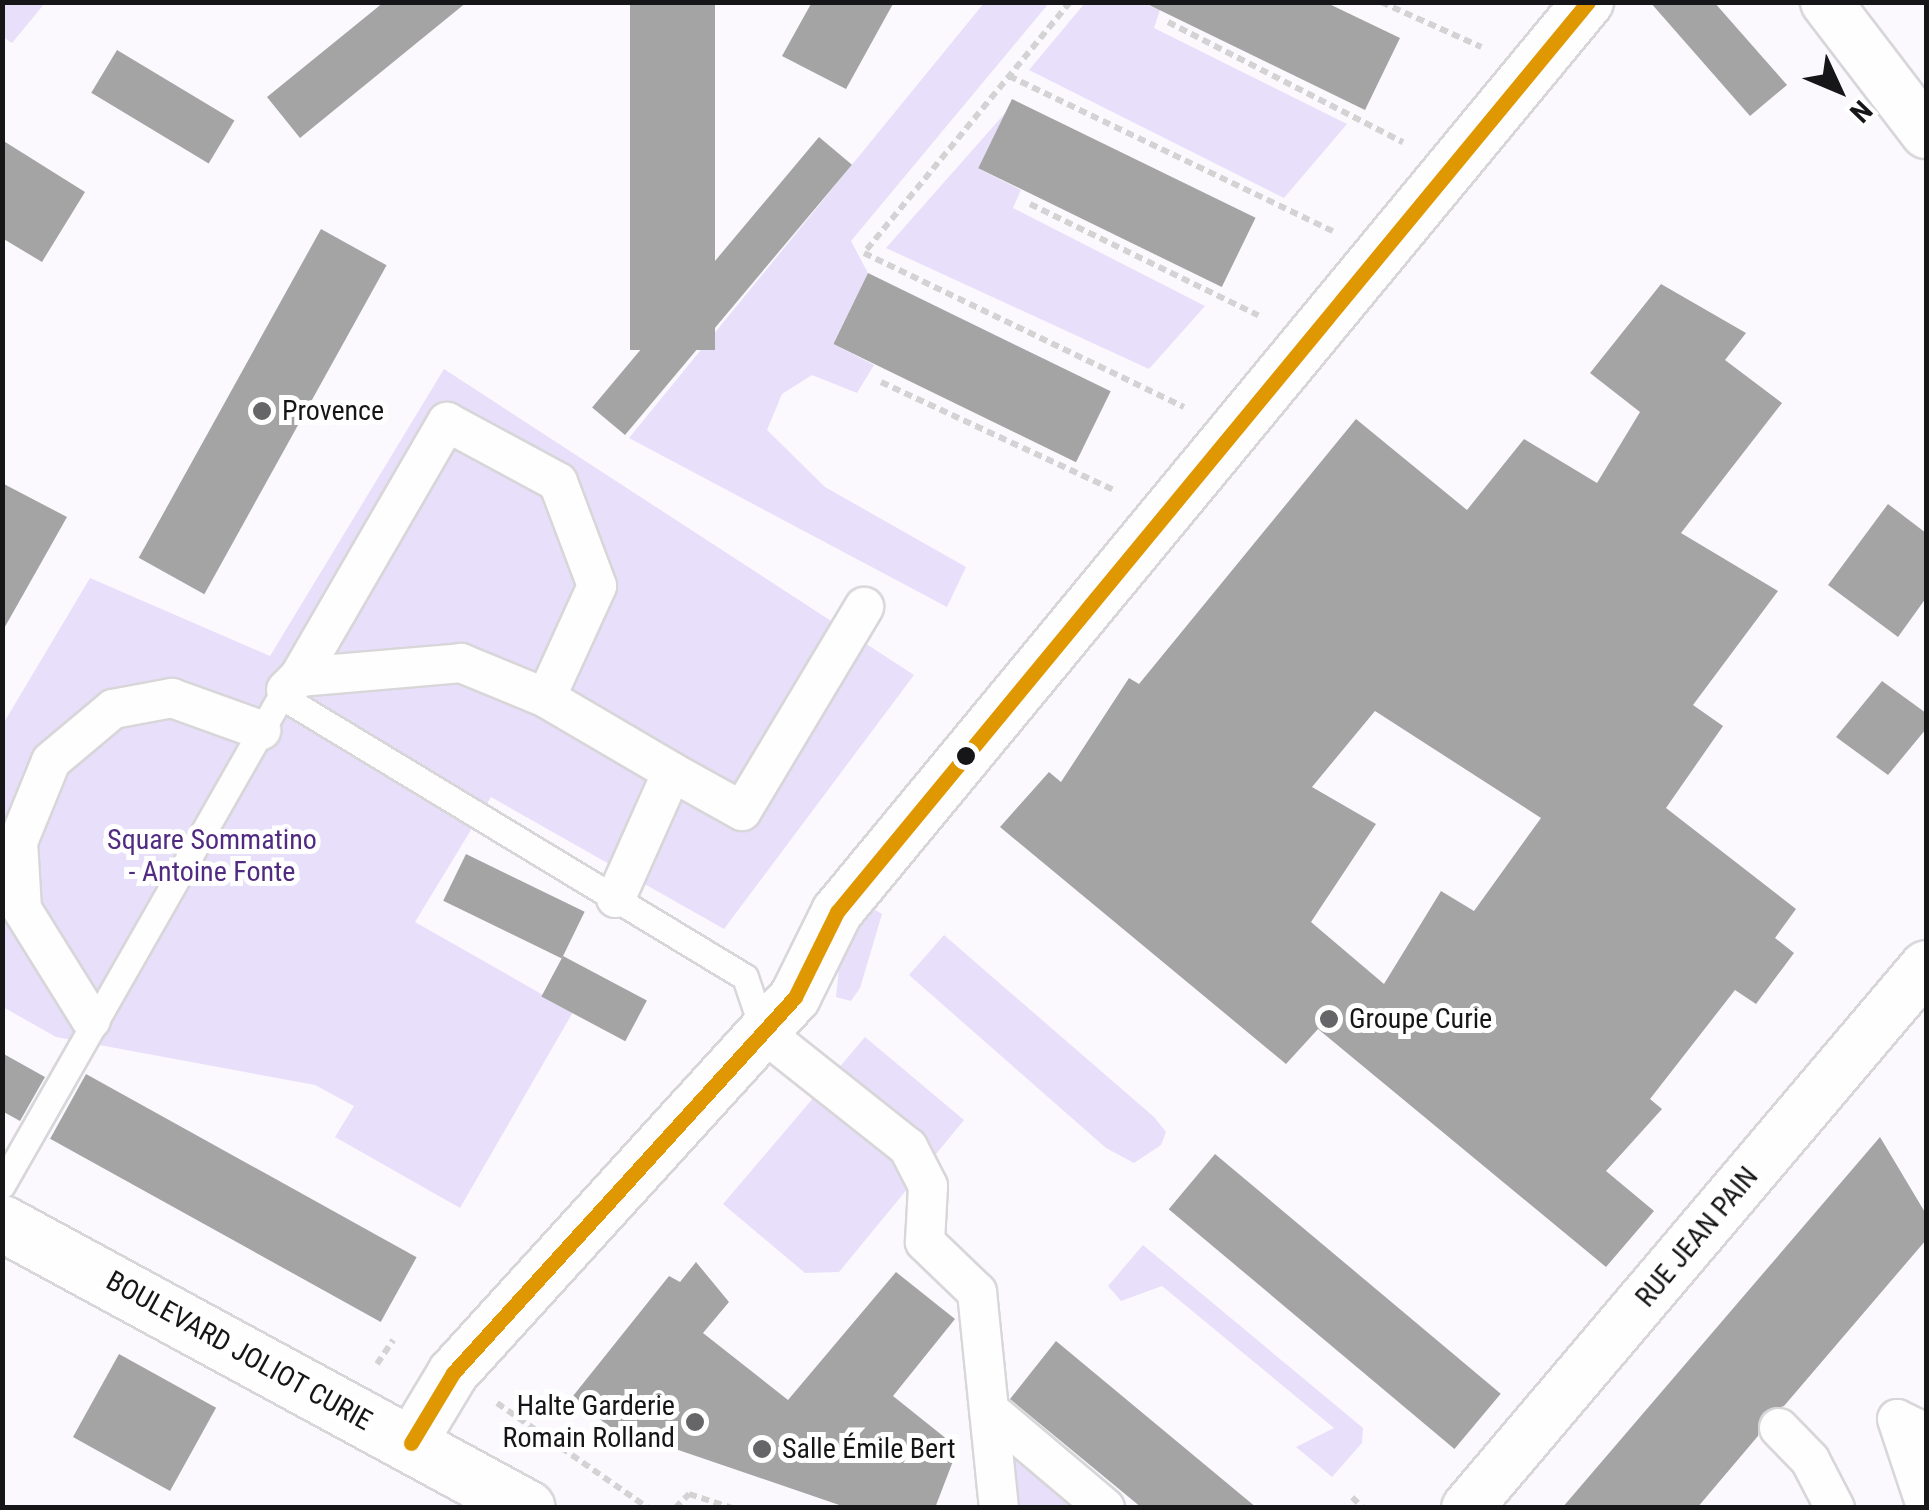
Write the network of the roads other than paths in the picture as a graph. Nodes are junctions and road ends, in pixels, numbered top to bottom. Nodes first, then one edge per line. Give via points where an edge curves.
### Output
1 (1588, 2) edge
2 (1826, 2) edge
3 (1926, 133) edge
4 (864, 607) dead end
5 (290, 686) junction
6 (546, 698) junction
7 (262, 730) junction
8 (672, 772) junction
9 (616, 898) junction
10 (1926, 966) edge
11 (91, 1020) junction
12 (764, 1033) junction
13 (2, 1185) edge
14 (2, 1223) edge
15 (990, 1410) junction
16 (1780, 1428) dead end
17 (1926, 1432) edge
18 (411, 1443) junction
19 (1926, 1506) edge
20 (527, 1508) edge
21 (999, 1508) edge
22 (1106, 1508) edge
23 (1468, 1508) edge
24 (1835, 1508) edge

1 - 12 street via 838,912 795,997
2 - 3 street
4 - 8 street via 742,812
5 - 6 street via 460,663
5 - 6 street via 447,422 558,482 597,586
5 - 7 lane
5 - 9 lane
6 - 8 street
7 - 11 lane
7 - 11 street via 172,698 114,709 51,761 18,842 22,909
8 - 9 street
9 - 12 lane via 744,977
10 - 23 street, RUE JEAN PAIN
11 - 13 lane
12 - 15 street via 908,1147 928,1186 925,1242 977,1292
12 - 18 street via 453,1373
14 - 18 street, BOULEVARD JOLIOT CURIE
15 - 21 street
15 - 22 street
16 - 24 street via 1810,1460
17 - 19 street via 1897,1419
18 - 20 street, BOULEVARD JOLIOT CURIE

